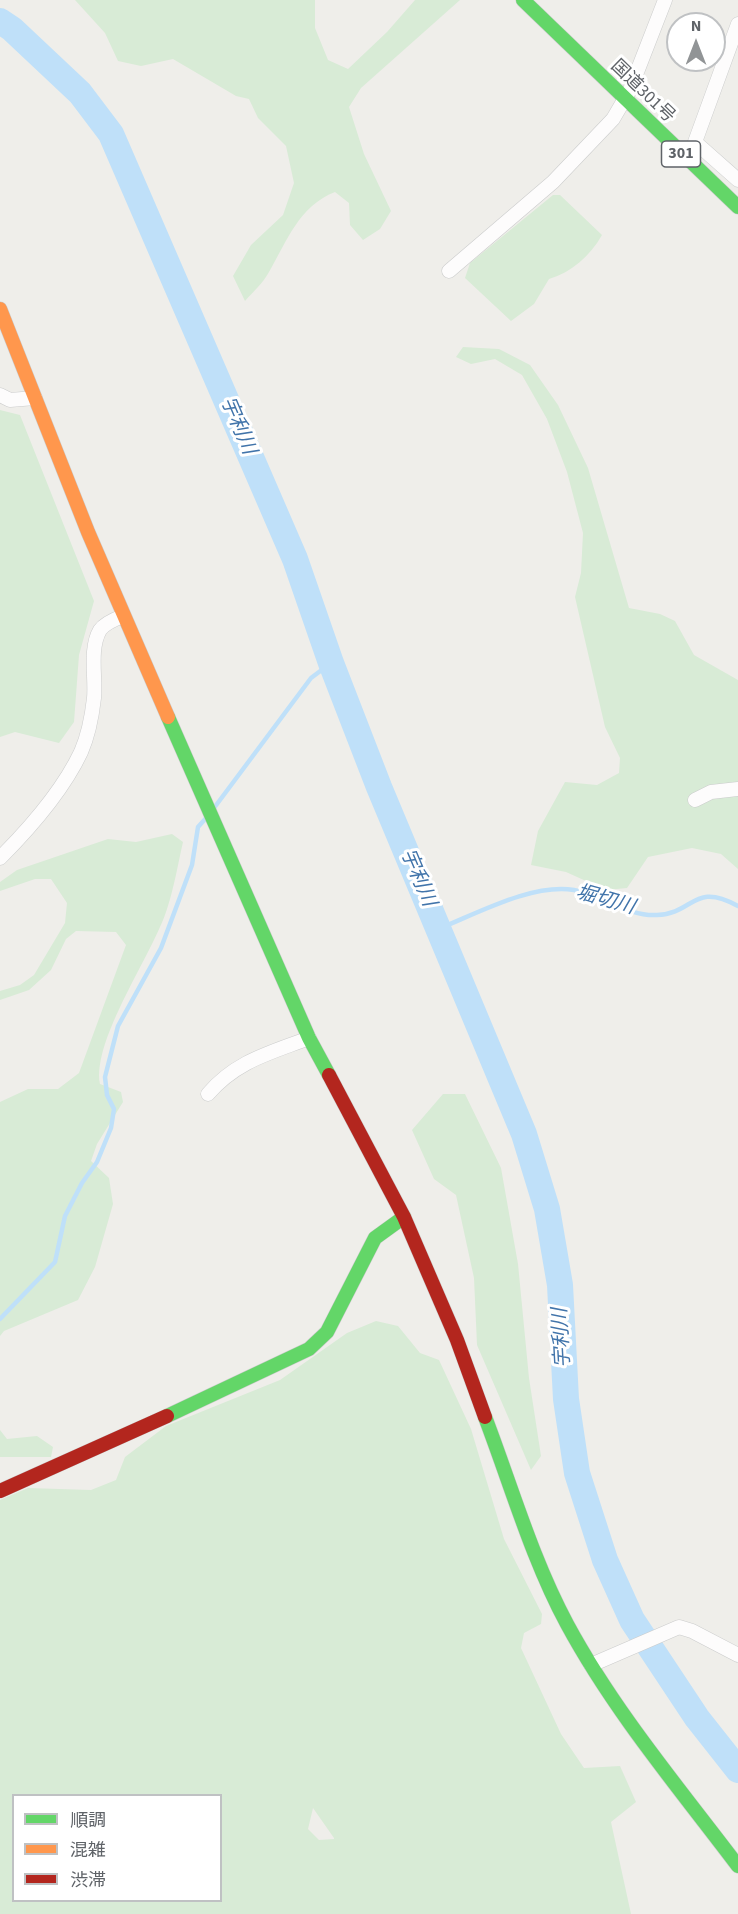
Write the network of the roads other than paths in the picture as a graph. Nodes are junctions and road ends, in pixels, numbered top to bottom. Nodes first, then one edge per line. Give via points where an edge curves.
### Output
1 (523, 0) edge
2 (665, 0) edge
3 (738, 24) edge
4 (625, 101) junction
5 (738, 180) edge
6 (738, 207) edge
7 (450, 271) dead end
8 (0, 309) edge
9 (0, 395) edge
10 (34, 398) junction
11 (123, 616) junction
12 (738, 789) edge
13 (695, 800) dead end
14 (0, 858) edge
15 (309, 1038) junction
16 (208, 1094) dead end
17 (404, 1216) junction
18 (0, 1491) edge
19 (738, 1655) edge
20 (591, 1665) junction
21 (738, 1866) edge

1 - 4 main road, 国道301号 / 301
2 - 4 street
3 - 5 street via 695,142
4 - 6 main road, 国道301号 / 301
4 - 7 street via 553,182
8 - 10 main road
9 - 10 street via 10,400
10 - 11 main road
11 - 14 street via 102,628 96,640 94,698 81,752 60,786
11 - 15 main road
12 - 13 street via 711,792
15 - 16 street via 230,1071
15 - 17 main road
17 - 18 main road via 375,1238 327,1332 309,1349
17 - 20 main road via 457,1340 539,1561 567,1624
19 - 20 street via 692,1631 674,1628
20 - 21 main road via 626,1718

